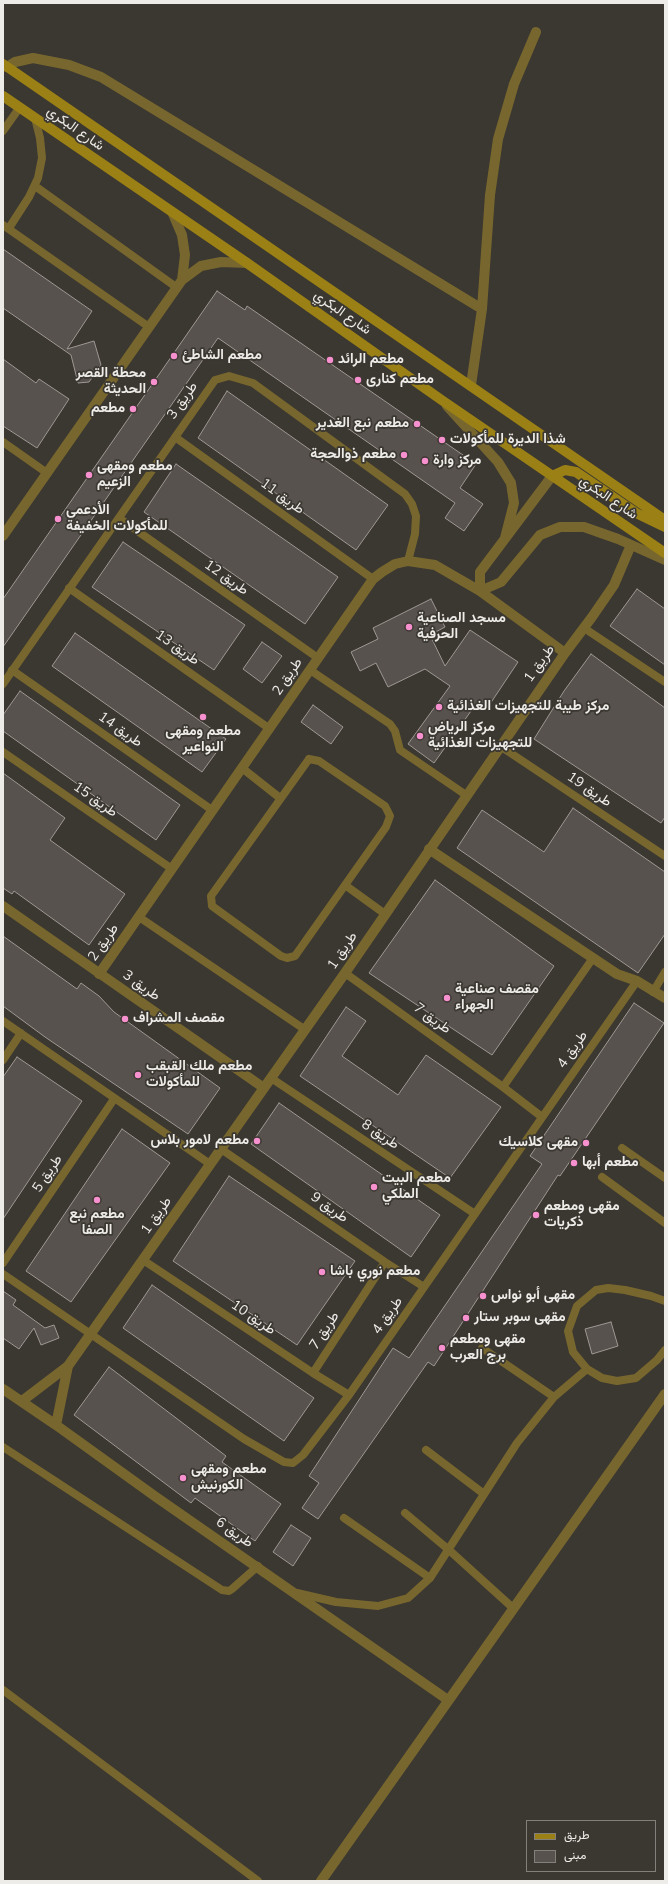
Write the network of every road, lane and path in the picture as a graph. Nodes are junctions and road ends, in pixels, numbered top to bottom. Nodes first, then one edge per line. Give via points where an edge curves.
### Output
1 (536, 32) dead end
2 (5, 66) edge
3 (3, 96) edge
4 (20, 108) junction
5 (35, 118) junction
6 (3, 131) edge
7 (35, 186) junction
8 (173, 214) junction
9 (6, 226) edge
10 (247, 263) junction
11 (179, 284) junction
12 (482, 309) junction
13 (149, 327) junction
14 (471, 386) junction
15 (443, 401) junction
16 (176, 437) junction
17 (3, 442) edge
18 (47, 473) junction
19 (552, 476) junction
20 (119, 518) junction
21 (665, 520) edge
22 (665, 527) edge
23 (3, 536) edge
24 (505, 538) junction
25 (631, 545) junction
26 (665, 553) edge
27 (665, 560) edge
28 (408, 561) junction
29 (373, 579) junction
30 (69, 588) junction
31 (480, 591) junction
32 (584, 628) junction
33 (565, 653) junction
34 (318, 658) junction
35 (12, 670) junction
36 (310, 670) junction
37 (665, 682) edge
38 (3, 684) edge
39 (270, 729) junction
40 (500, 746) junction
41 (3, 752) edge
42 (242, 768) junction
43 (466, 796) junction
44 (280, 798) junction
45 (212, 810) junction
46 (429, 849) junction
47 (665, 856) edge
48 (172, 869) junction
49 (345, 885) junction
50 (3, 906) edge
51 (385, 914) junction
52 (139, 917) junction
53 (593, 958) junction
54 (665, 972) edge
55 (345, 973) junction
56 (99, 974) junction
57 (637, 981) junction
58 (653, 992) junction
59 (665, 998) edge
60 (3, 1021) edge
61 (304, 1029) junction
62 (21, 1033) junction
63 (3, 1060) edge
64 (271, 1078) junction
65 (504, 1086) junction
66 (264, 1088) junction
67 (114, 1099) junction
68 (542, 1117) junction
69 (622, 1148) dead end
70 (221, 1149) junction
71 (210, 1164) junction
72 (602, 1177) dead end
73 (665, 1178) edge
74 (475, 1214) junction
75 (665, 1223) edge
76 (143, 1260) junction
77 (385, 1262) junction
78 (3, 1263) edge
79 (3, 1274) edge
80 (424, 1287) junction
81 (665, 1301) edge
82 (91, 1334) junction
83 (482, 1348) dead end
84 (665, 1350) edge
85 (68, 1366) junction
86 (587, 1369) junction
87 (313, 1373) junction
88 (3, 1389) edge
89 (665, 1394) edge
90 (349, 1395) junction
91 (554, 1397) junction
92 (22, 1401) junction
93 (56, 1424) junction
94 (3, 1447) edge
95 (426, 1450) dead end
96 (484, 1494) junction
97 (405, 1513) dead end
98 (344, 1518) dead end
99 (449, 1550) junction
100 (258, 1566) junction
101 (430, 1578) junction
102 (296, 1593) junction
103 (513, 1608) junction
104 (3, 1690) edge
105 (448, 1700) junction
106 (258, 1881) edge
107 (321, 1881) edge

1 - 12 street via 514,84 498,139 490,195
2 - 12 street via 33,58 69,65 101,77
2 - 14 main road, شارع البكري
3 - 4 main road, شارع البكري
4 - 5 main road, شارع البكري
4 - 6 lane
5 - 7 lane via 42,158
5 - 8 main road, شارع البكري
7 - 9 lane via 30,197
7 - 11 lane
8 - 10 main road, شارع البكري
8 - 11 street via 182,235 185,255
9 - 13 lane
10 - 11 street via 221,262 201,266
10 - 15 main road, شارع البكري
11 - 13 street
12 - 14 street
13 - 18 street
14 - 21 main road, شارع البكري
15 - 19 main road, شارع البكري
15 - 24 street via 498,462 511,484 514,503
16 - 20 lane, طريق 3
16 - 28 lane, طريق 3 via 215,380 229,376 253,382 405,494 416,516 415,534
16 - 29 lane, طريق 11
17 - 18 lane
18 - 23 street
19 - 22 main road via 565,470 576,472 636,513
19 - 24 street
19 - 26 main road, شارع البكري
20 - 30 lane, طريق 3
20 - 34 lane, طريق 12
24 - 31 street via 480,572
25 - 27 street
25 - 31 street via 584,527 560,527 540,535 501,582
25 - 32 street, طريق 1 via 614,585
28 - 29 street, طريق 2 via 396,564
28 - 31 street, طريق 2 via 435,565
29 - 34 street, طريق 2
30 - 35 lane, طريق 3
30 - 39 lane, طريق 13
31 - 33 street, طريق 2
32 - 33 street, طريق 1
32 - 37 lane
33 - 40 street, طريق 1
34 - 36 street, طريق 2
35 - 38 lane, طريق 3
35 - 45 lane, طريق 14
36 - 39 street, طريق 2
36 - 43 lane via 390,724 395,730 400,750
39 - 42 street, طريق 2
40 - 43 street, طريق 1
40 - 47 lane, طريق 19
41 - 48 lane, طريق 15
42 - 44 lane
42 - 45 street, طريق 2
43 - 46 street, طريق 1
44 - 49 lane via 306,761 313,759 389,811 386,828
44 - 49 lane via 213,890 210,896 212,906 281,956 292,958
45 - 48 street, طريق 2
46 - 51 street, طريق 1
46 - 53 street
48 - 52 street, طريق 2
49 - 51 lane
50 - 56 street, طريق 3
51 - 55 street, طريق 1
52 - 56 street, طريق 2
52 - 61 lane
53 - 57 street via 617,974
53 - 65 lane
54 - 58 lane
55 - 61 street, طريق 1
55 - 65 lane, طريق 7
56 - 66 street, طريق 3
57 - 58 street
57 - 68 lane, طريق 4
58 - 59 street
60 - 62 lane
61 - 64 street, طريق 1
62 - 63 lane
62 - 67 lane
64 - 66 street, طريق 1
64 - 74 lane, طريق 8
65 - 68 lane, طريق 7
66 - 70 street, طريق 1
67 - 71 lane
67 - 78 lane, طريق 5
68 - 74 lane, طريق 4
69 - 73 lane
70 - 71 street, طريق 1
70 - 77 lane, طريق 9
71 - 76 street, طريق 1
72 - 75 lane
74 - 80 lane, طريق 4
76 - 82 street, طريق 1
76 - 87 lane, طريق 10
77 - 80 lane, طريق 9
77 - 87 lane, طريق 7
79 - 82 lane
80 - 90 lane, طريق 4
81 - 86 lane via 608,1288 596,1290 577,1306 568,1331 573,1352
82 - 85 street, طريق 1
82 - 90 lane, طريق 4 via 244,1440 284,1462 293,1463 303,1455
83 - 91 lane
84 - 86 lane via 636,1378 617,1381 602,1378
85 - 92 street, طريق 1
85 - 93 street, طريق 1
86 - 91 lane
87 - 90 lane, طريق 10
88 - 92 street, طريق 6
89 - 103 street
91 - 96 lane via 517,1443
92 - 93 street, طريق 6
93 - 100 street, طريق 6 via 156,1497
94 - 100 lane via 225,1592 232,1590
95 - 96 lane
96 - 99 lane
97 - 99 lane
98 - 101 lane
99 - 101 lane
99 - 103 lane
100 - 102 street, طريق 6
101 - 102 lane via 408,1598 378,1606 336,1602
102 - 105 street, طريق 6
103 - 105 street
104 - 106 lane
105 - 107 street

